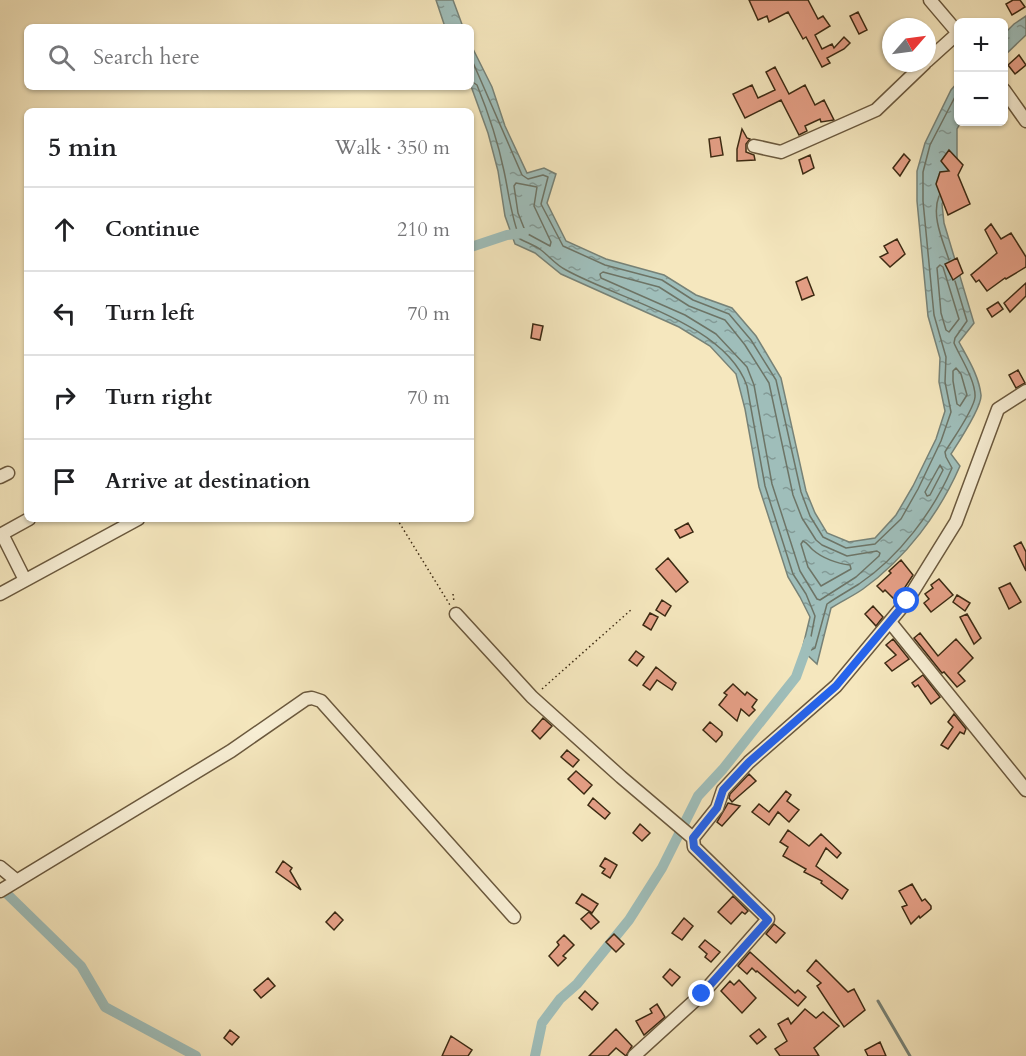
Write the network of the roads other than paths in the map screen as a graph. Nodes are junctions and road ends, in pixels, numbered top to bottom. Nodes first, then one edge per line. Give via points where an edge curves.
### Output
1 (930, 0) edge
2 (954, 28) edge
3 (954, 37) edge
4 (936, 53) edge
5 (916, 72) edge
6 (1008, 96) edge
7 (1026, 121) edge
8 (754, 146) dead end
9 (1026, 391) edge
10 (24, 522) edge
11 (132, 522) edge
12 (1, 534) edge
13 (25, 580) junction
14 (0, 594) edge
15 (456, 614) road end
16 (890, 621) junction
17 (1026, 790) edge
18 (693, 838) junction
19 (0, 867) edge
20 (17, 881) junction
21 (0, 891) edge
22 (514, 917) dead end
23 (634, 1056) edge

1 - 2 street
3 - 4 street
5 - 8 street via 876,110 781,152
6 - 7 street
9 - 16 street via 998,409 956,522 907,601
10 - 12 street
11 - 13 street
12 - 13 street
13 - 14 street
15 - 18 street via 532,697
16 - 17 street
16 - 18 street via 836,686 742,769 723,790 717,808
18 - 23 street via 694,847 768,920 702,994
19 - 20 street
20 - 21 street
20 - 22 street via 312,698 321,701

